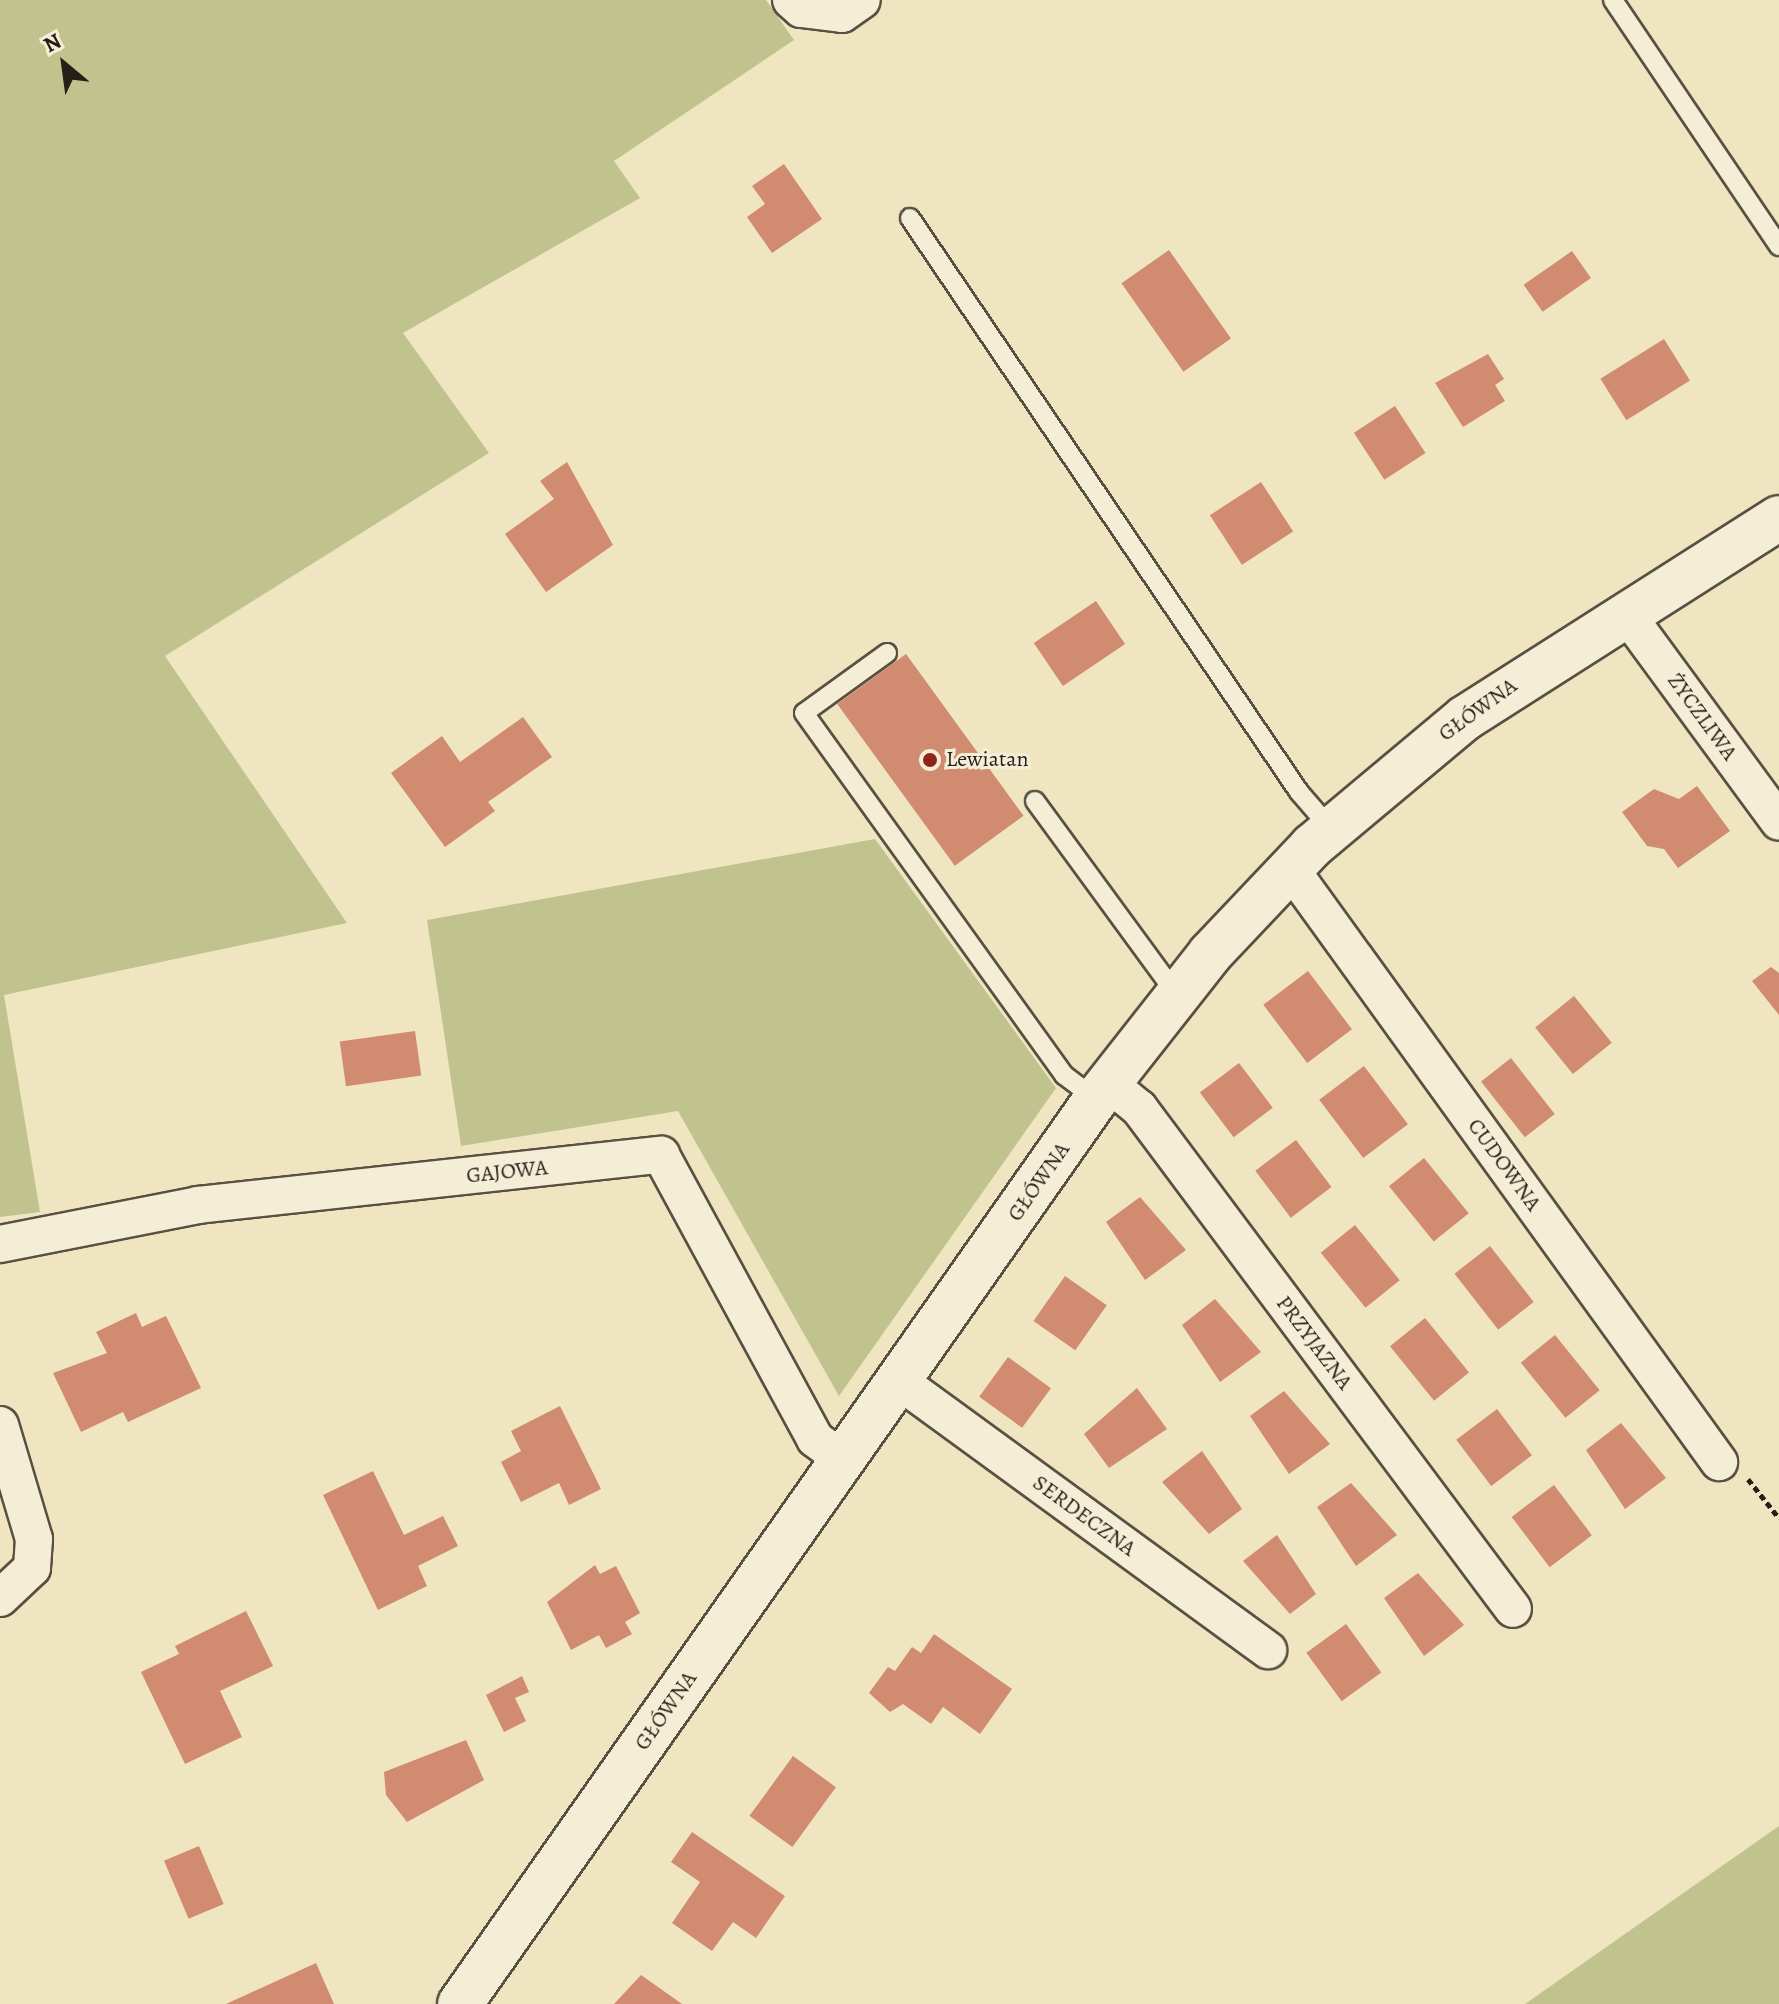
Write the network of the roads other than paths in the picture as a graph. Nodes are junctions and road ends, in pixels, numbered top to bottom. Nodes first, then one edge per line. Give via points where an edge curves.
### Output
1 (791, 0) edge
2 (862, 0) edge
3 (1613, 0) edge
4 (910, 218) dead end
5 (1779, 246) edge
6 (1779, 518) edge
7 (1625, 612) junction
8 (887, 653) dead end
9 (1035, 801) dead end
10 (1779, 822) edge
11 (1331, 829) junction
12 (1290, 868) junction
13 (1176, 994) junction
14 (1102, 1091) junction
15 (0, 1244) edge
16 (899, 1381) junction
17 (0, 1425) edge
18 (843, 1459) junction
19 (1719, 1462) road end
20 (0, 1598) edge
21 (1513, 1609) dead end
22 (1268, 1650) dead end
23 (460, 2004) edge

1 - 2 street via 801,9 842,14
3 - 5 lane
4 - 11 lane via 1290,779
6 - 7 street, GŁÓWNA
7 - 10 street, ŻYCZLIWA
7 - 11 street, GŁÓWNA via 1465,718
8 - 14 lane via 804,713 1064,1075
9 - 13 lane
11 - 12 street, GŁÓWNA
12 - 13 street, GŁÓWNA
12 - 19 street, CUDOWNA
13 - 14 street, GŁÓWNA
14 - 16 street, GŁÓWNA
14 - 21 street, PRZYJAZNA via 1139,1108
15 - 18 street, GAJOWA via 198,1205 661,1155 815,1439
16 - 18 street, GŁÓWNA
16 - 22 street, SERDECZNA
17 - 20 street via 34,1539 32,1568
18 - 23 street, GŁÓWNA

